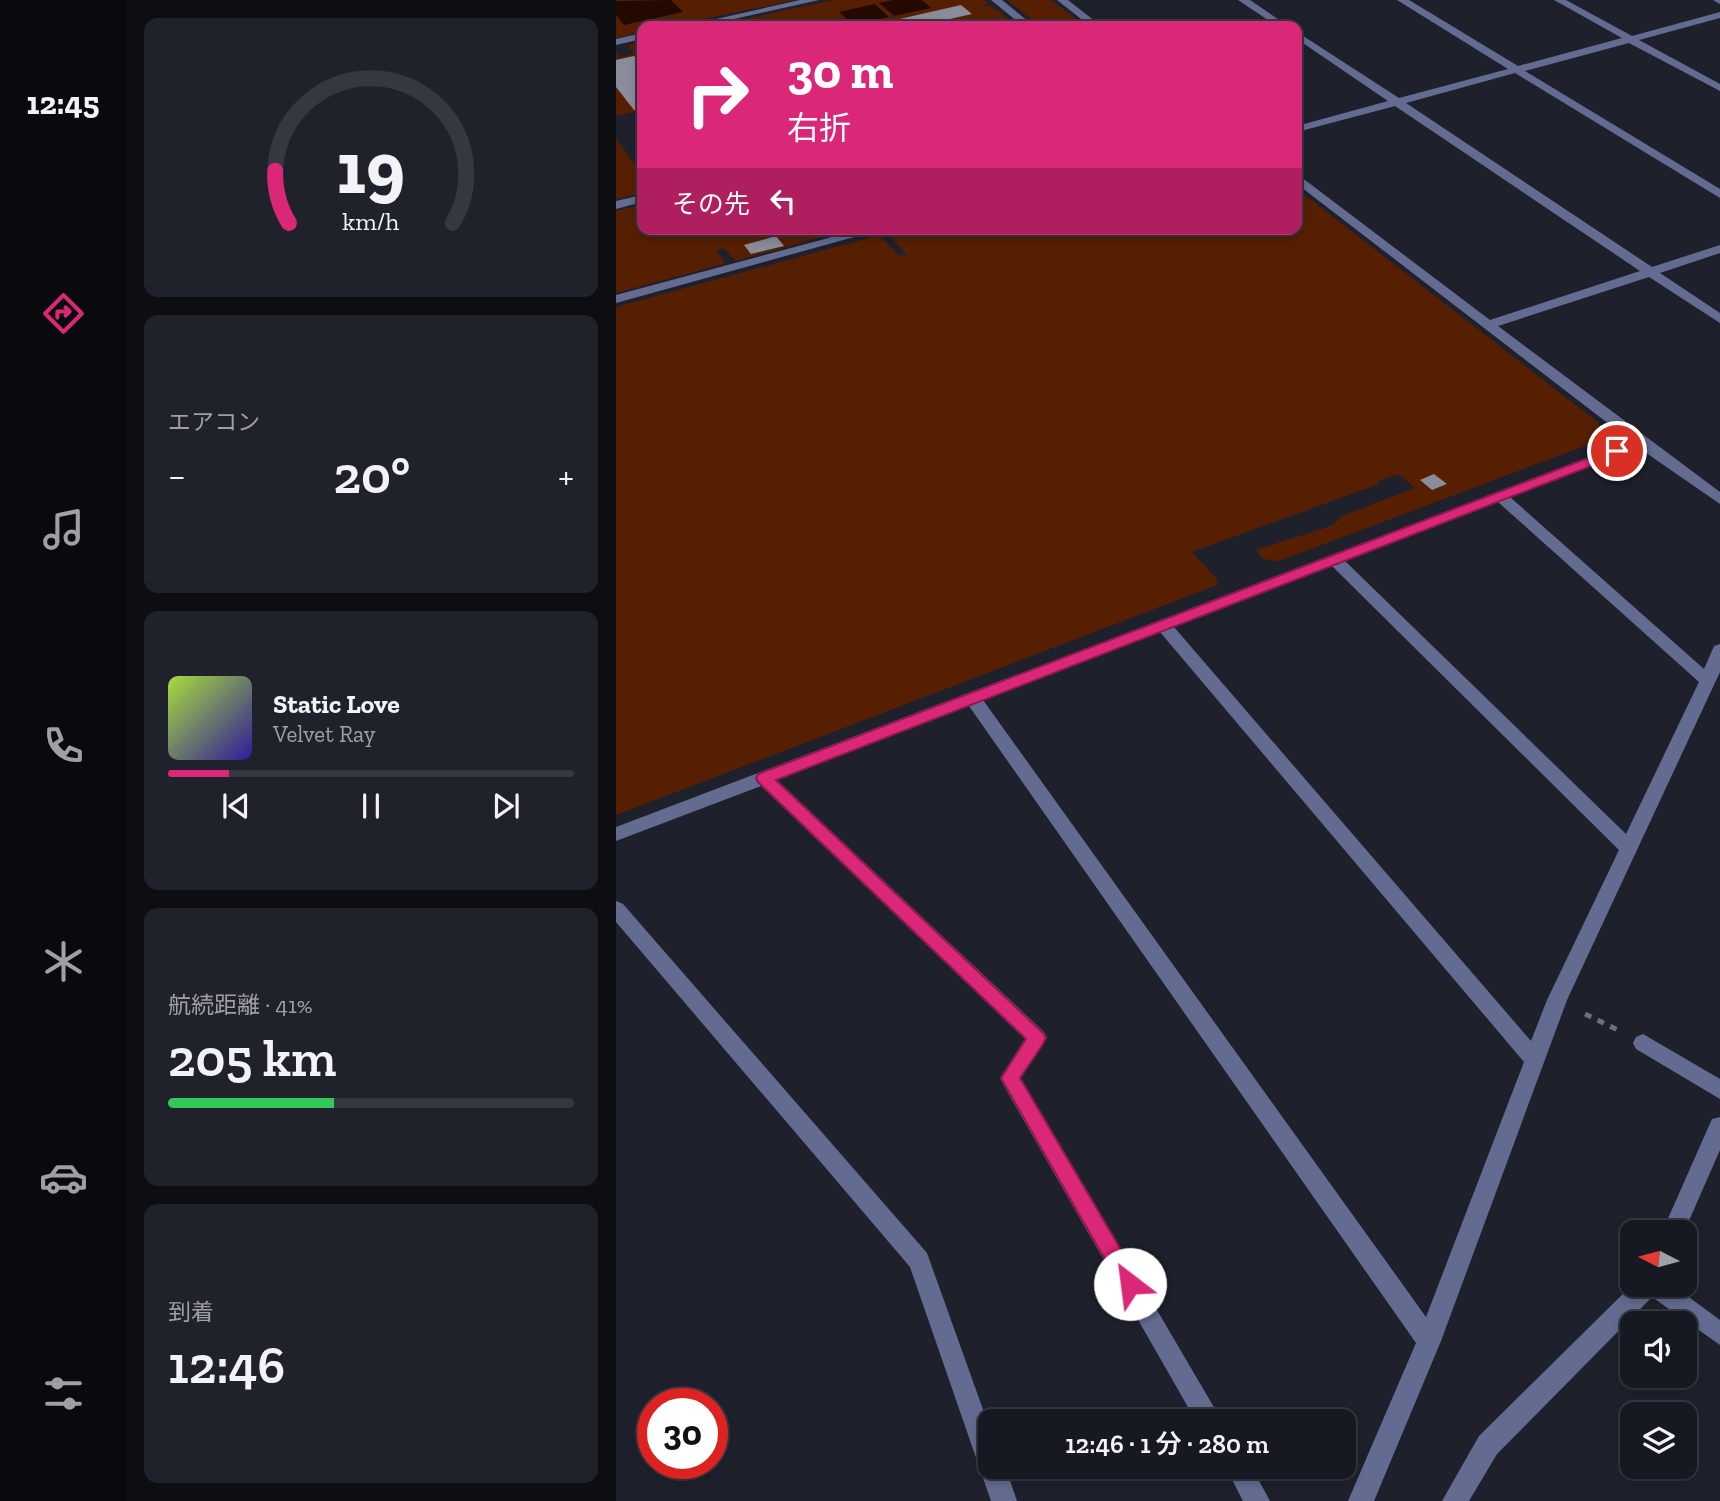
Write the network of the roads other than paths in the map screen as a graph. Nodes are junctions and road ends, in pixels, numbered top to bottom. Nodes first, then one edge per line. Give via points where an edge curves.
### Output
1 (814, 0) edge
2 (996, 0) edge
3 (1081, 0) edge
4 (1242, 0) edge
5 (1402, 0) edge
6 (1559, 0) edge
7 (1064, 2) edge
8 (1720, 15) edge
9 (714, 21) edge
10 (1023, 21) edge
11 (1089, 21) edge
12 (1275, 21) edge
13 (637, 37) edge
14 (1302, 38) edge
15 (1630, 39) junction
16 (616, 42) edge
17 (1517, 69) junction
18 (1720, 88) edge
19 (1398, 101) junction
20 (1302, 128) edge
21 (1302, 183) edge
22 (1720, 194) edge
23 (637, 200) edge
24 (616, 205) edge
25 (855, 235) edge
26 (1720, 249) edge
27 (1650, 272) junction
28 (616, 299) edge
29 (1720, 318) edge
30 (1489, 325) junction
31 (1641, 442) junction
32 (1500, 496) junction
33 (1720, 499) edge
34 (1334, 559) junction
35 (1163, 625) junction
36 (1720, 650) edge
37 (1708, 681) junction
38 (972, 698) junction
39 (764, 778) junction
40 (616, 834) edge
41 (1630, 849) junction
42 (616, 909) edge
43 (1643, 1043) road end
44 (1534, 1059) junction
45 (1720, 1090) edge
46 (1720, 1126) edge
47 (1678, 1220) edge
48 (1638, 1297) edge
49 (1669, 1297) edge
50 (1720, 1334) edge
51 (1429, 1341) junction
52 (1203, 1409) edge
53 (978, 1427) edge
54 (996, 1479) edge
55 (1244, 1479) edge
56 (1004, 1501) edge
57 (1257, 1501) edge
58 (1361, 1501) edge
59 (1455, 1501) edge

1 - 9 street
2 - 10 street
3 - 7 street
4 - 12 street
5 - 17 street
6 - 15 street
7 - 11 street
8 - 15 street
13 - 16 street
14 - 19 street
15 - 17 street
15 - 18 street
17 - 19 street
17 - 22 street
19 - 20 street
19 - 27 street
21 - 30 street
23 - 24 street
25 - 28 street
26 - 27 street
27 - 29 street
27 - 30 street
30 - 31 street
31 - 32 street
31 - 33 street
32 - 34 street
32 - 37 street
34 - 35 street
34 - 41 street
35 - 38 street
35 - 44 street
36 - 37 street
37 - 41 street
38 - 39 street
38 - 51 street
39 - 40 street
39 - 52 street via 1037,1038 1010,1078
41 - 44 street via 1557,1000
42 - 53 street via 919,1261
43 - 45 street
44 - 51 street
46 - 47 street
48 - 59 street via 1488,1445
49 - 50 street
51 - 58 street
54 - 56 street
55 - 57 street

